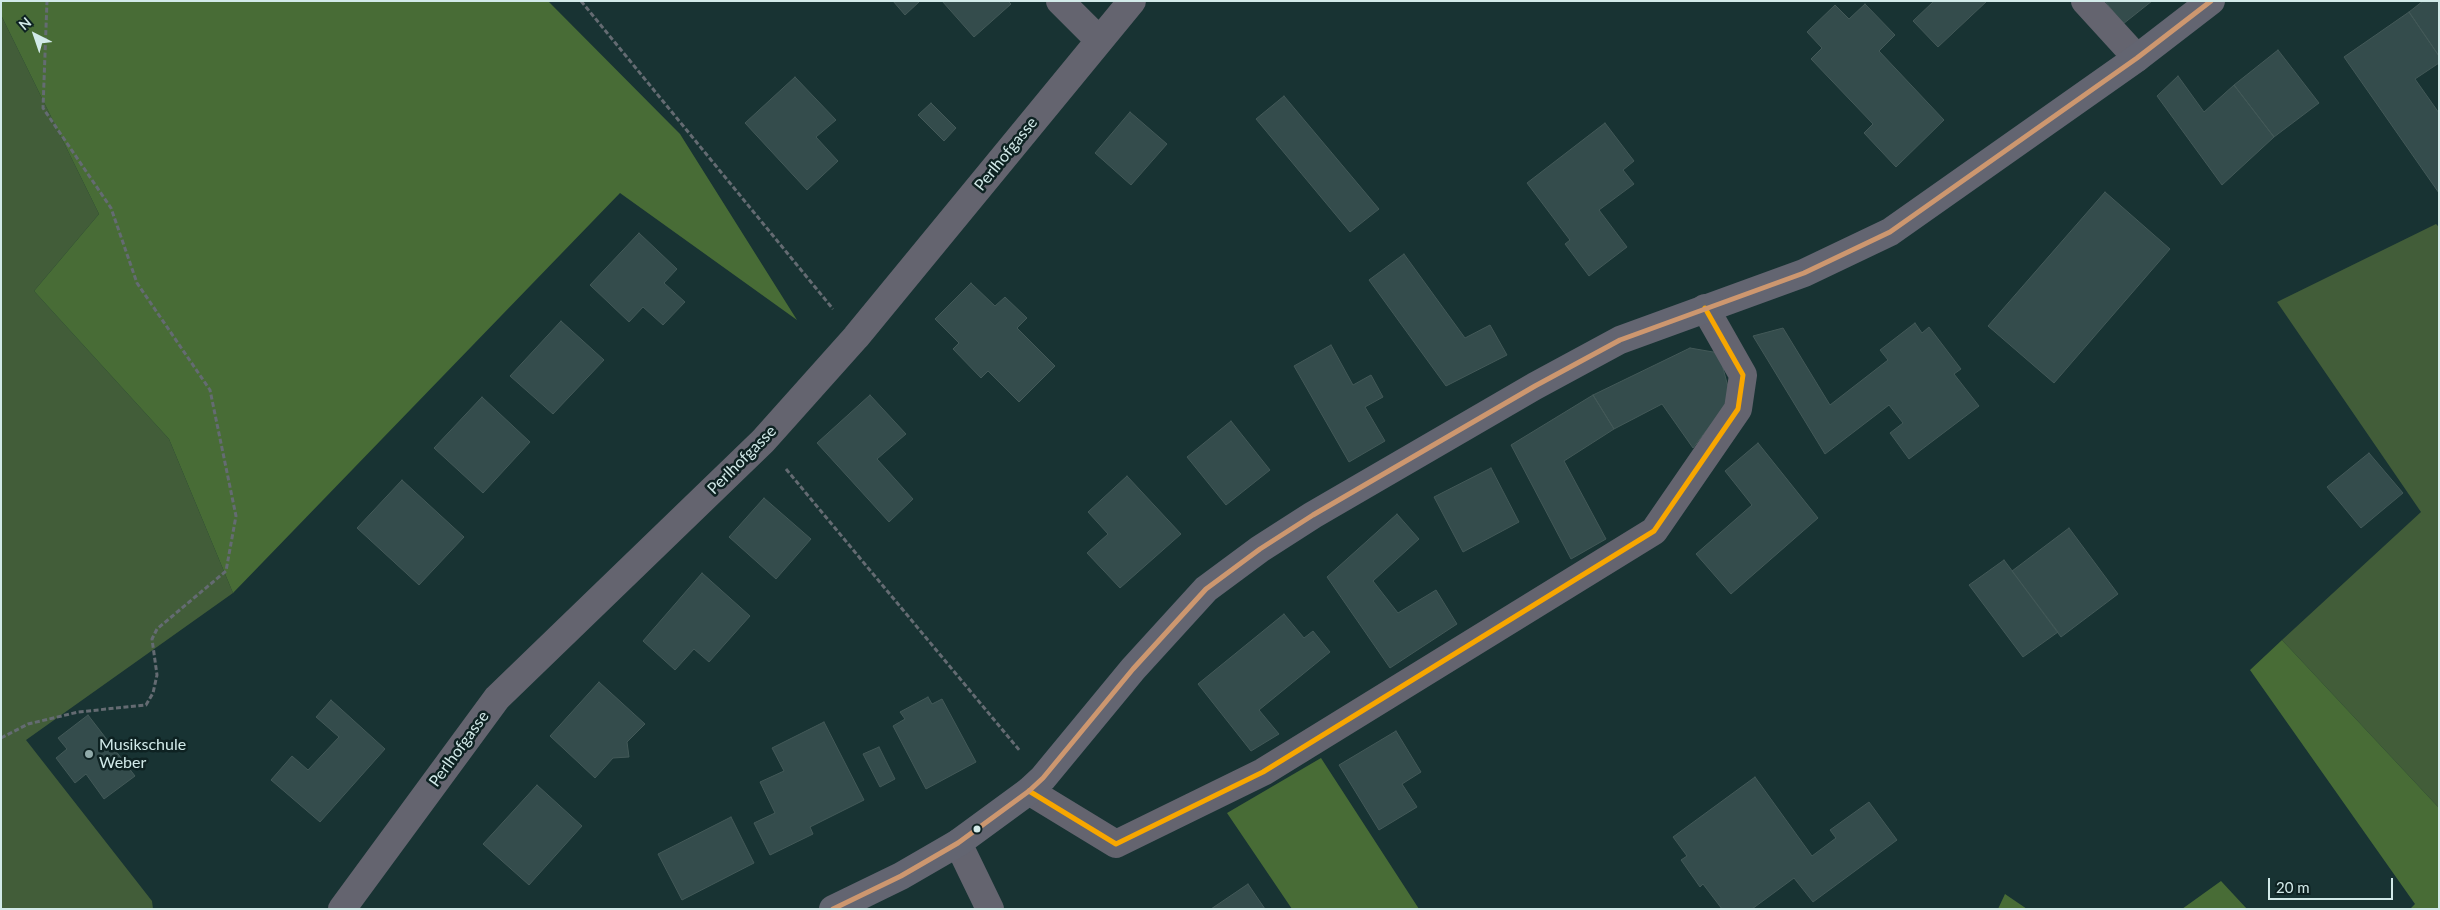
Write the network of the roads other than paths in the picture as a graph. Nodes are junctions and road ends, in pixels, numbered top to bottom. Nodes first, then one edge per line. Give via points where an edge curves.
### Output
1 (1060, 1) edge
2 (1132, 1) edge
3 (2084, 1) edge
4 (2211, 1) edge
5 (1099, 40) junction
6 (2137, 58) junction
7 (1705, 308) junction
8 (1036, 784) junction
9 (958, 843) junction
10 (342, 909) edge
11 (833, 909) edge
12 (990, 909) edge

1 - 5 street
2 - 5 street, Perlhofgasse
3 - 6 street
4 - 6 main road
5 - 10 street, Perlhofgasse via 856,337 763,442 497,698
6 - 7 main road via 1890,232 1804,273
7 - 8 main road via 1620,340 1543,381 1260,549 1206,588
7 - 8 street via 1743,375 1738,409 1654,531 1263,772 1116,844
8 - 9 main road
9 - 11 main road via 901,876
9 - 12 street

